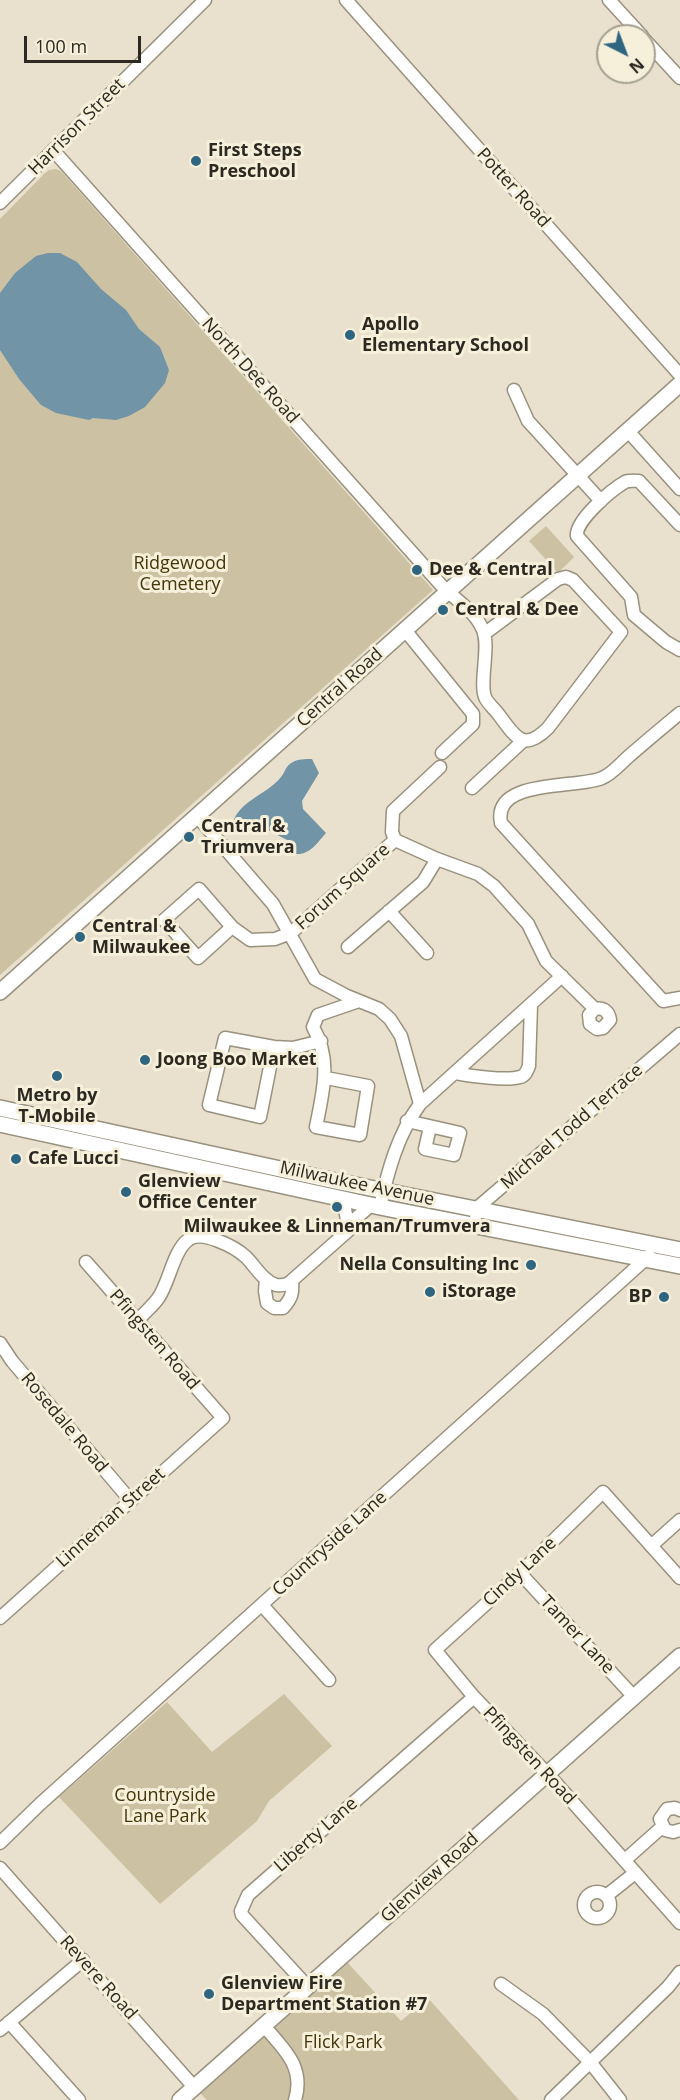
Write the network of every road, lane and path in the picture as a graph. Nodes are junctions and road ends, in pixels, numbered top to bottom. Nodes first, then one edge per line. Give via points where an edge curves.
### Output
1 (205, 0) edge
2 (346, 0) edge
3 (609, 0) edge
4 (631, 24) edge
5 (656, 51) edge
6 (680, 78) edge
7 (53, 150) junction
8 (0, 203) edge
9 (680, 375) edge
10 (680, 384) edge
11 (514, 390) dead end
12 (628, 431) junction
13 (577, 476) junction
14 (680, 489) edge
15 (602, 501) junction
16 (680, 525) edge
17 (448, 592) junction
18 (405, 630) junction
19 (484, 634) junction
20 (680, 650) edge
21 (680, 712) edge
22 (522, 740) junction
23 (442, 753) dead end
24 (440, 767) dead end
25 (472, 788) dead end
26 (197, 816) junction
27 (395, 840) junction
28 (436, 859) junction
29 (389, 911) junction
30 (232, 927) junction
31 (291, 933) junction
32 (348, 947) dead end
33 (427, 953) dead end
34 (562, 976) junction
35 (0, 992) edge
36 (680, 998) edge
37 (358, 1001) junction
38 (531, 1005) junction
39 (595, 1009) dead end
40 (680, 1034) edge
41 (321, 1041) junction
42 (274, 1047) junction
43 (455, 1073) junction
44 (326, 1078) junction
45 (420, 1104) junction
46 (0, 1108) edge
47 (407, 1121) junction
48 (0, 1124) edge
49 (430, 1127) dead end
50 (26, 1130) junction
51 (101, 1130) junction
52 (384, 1190) junction
53 (343, 1198) junction
54 (375, 1206) junction
55 (477, 1209) junction
56 (474, 1225) junction
57 (349, 1230) junction
58 (660, 1246) junction
59 (680, 1250) edge
60 (645, 1259) junction
61 (86, 1262) dead end
62 (680, 1266) edge
63 (266, 1279) junction
64 (292, 1281) junction
65 (138, 1321) junction
66 (0, 1343) edge
67 (223, 1418) joint
68 (130, 1501) junction
69 (680, 1520) edge
70 (651, 1546) junction
71 (520, 1573) junction
72 (680, 1578) edge
73 (262, 1605) junction
74 (0, 1618) edge
75 (435, 1650) joint
76 (680, 1656) edge
77 (329, 1680) dead end
78 (474, 1697) junction
79 (634, 1697) junction
80 (547, 1775) junction
81 (680, 1810) edge
82 (662, 1827) junction
83 (680, 1830) edge
84 (0, 1843) edge
85 (625, 1860) junction
86 (0, 1868) edge
87 (635, 1873) junction
88 (606, 1896) dead end
89 (680, 1923) edge
90 (82, 1960) junction
91 (680, 1972) edge
92 (501, 1984) dead end
93 (308, 1987) junction
94 (4, 2026) edge
95 (264, 2026) junction
96 (590, 2062) junction
97 (194, 2087) junction
98 (79, 2100) edge
99 (180, 2100) edge
100 (295, 2100) edge
101 (551, 2100) edge
102 (620, 2100) edge

1 - 7 street, Harrison Street
2 - 9 street, Potter Road
3 - 4 street
5 - 6 street
7 - 8 street, Harrison Street
7 - 17 street, North Dee Road
10 - 12 main road, Central Road
11 - 13 street via 528,421
12 - 13 main road, Central Road
12 - 14 street
13 - 15 street
13 - 17 main road, Central Road
15 - 16 street via 626,481 639,481
15 - 20 street via 580,523 577,536 631,597 634,615
17 - 18 main road, Central Road
17 - 19 street, North Dee Road via 482,627
18 - 23 street via 473,714 473,724
18 - 26 main road, Central Road
19 - 22 street via 484,696
19 - 22 street via 566,576 621,632 548,728 534,739
21 - 36 street via 602,778 529,789 513,796 499,814 501,823 663,1001
22 - 25 street
24 - 27 street via 393,811
26 - 31 street via 273,903
26 - 35 main road, Central Road
27 - 28 street
27 - 31 street, Forum Square
28 - 29 street via 423,882
28 - 34 street via 478,874 494,886 528,924 546,961
29 - 32 street
29 - 33 street
30 - 30 street via 200,889 164,920 198,958
30 - 31 street via 250,940 275,939
31 - 37 street via 315,979
34 - 38 street
34 - 39 street
37 - 41 street via 318,1015 314,1027
37 - 45 street via 379,1009 402,1036
38 - 43 street
38 - 43 street via 526,1073 520,1077
40 - 55 street, Michael Todd Terrace
41 - 42 street via 293,1048
41 - 44 street
42 - 42 street via 260,1117 209,1105 225,1038
43 - 45 street
44 - 44 street via 316,1127 360,1135 368,1086
45 - 47 street
46 - 51 main road, Milwaukee Avenue
47 - 49 street
47 - 52 street
48 - 50 main road, Milwaukee Avenue
50 - 51 main road via 40,1128 88,1139
50 - 53 main road, Milwaukee Avenue
51 - 52 main road, Milwaukee Avenue
52 - 54 street
52 - 55 main road, Milwaukee Avenue
53 - 54 main road, Milwaukee Avenue
53 - 57 street
54 - 56 main road, Milwaukee Avenue
54 - 57 street via 355,1219
55 - 56 street
55 - 58 main road, Milwaukee Avenue
56 - 60 main road, Milwaukee Avenue
57 - 64 street
58 - 59 main road, Milwaukee Avenue
58 - 60 street, Countryside Lane
60 - 62 main road, Milwaukee Avenue
60 - 73 street, Countryside Lane
61 - 65 street, Pfingsten Road
63 - 64 street via 282,1286
63 - 64 street via 267,1303 274,1308 283,1308 290,1301
63 - 65 street via 238,1251 197,1235 181,1248 159,1297
65 - 67 street, Pfingsten Road
66 - 68 street, Rosedale Road
67 - 68 street, Linneman Street
68 - 74 street, Linneman Street
69 - 70 street
70 - 71 street, Cindy Lane via 603,1492
70 - 72 street
71 - 75 street, Cindy Lane
71 - 79 street, Tamer Lane
73 - 77 street
73 - 84 street, Countryside Lane
75 - 78 street, Pfingsten Road
76 - 79 main road, Glenview Road
78 - 80 street, Pfingsten Road
78 - 93 street, Liberty Lane via 248,1895 242,1915
79 - 80 main road, Glenview Road
80 - 85 street, Pfingsten Road
80 - 93 main road, Glenview Road
81 - 82 street via 670,1808 664,1812 660,1819
82 - 83 street via 669,1832
82 - 85 street
85 - 87 street, Pfingsten Road
86 - 90 street, Revere Road
87 - 88 street
87 - 89 street, Pfingsten Road
90 - 94 street
90 - 97 street, Revere Road
91 - 96 street
92 - 96 street via 543,2014
93 - 95 main road, Glenview Road
94 - 98 street
95 - 97 main road, Glenview Road
95 - 100 street via 296,2069
96 - 101 street
96 - 102 street
97 - 99 main road, Glenview Road

